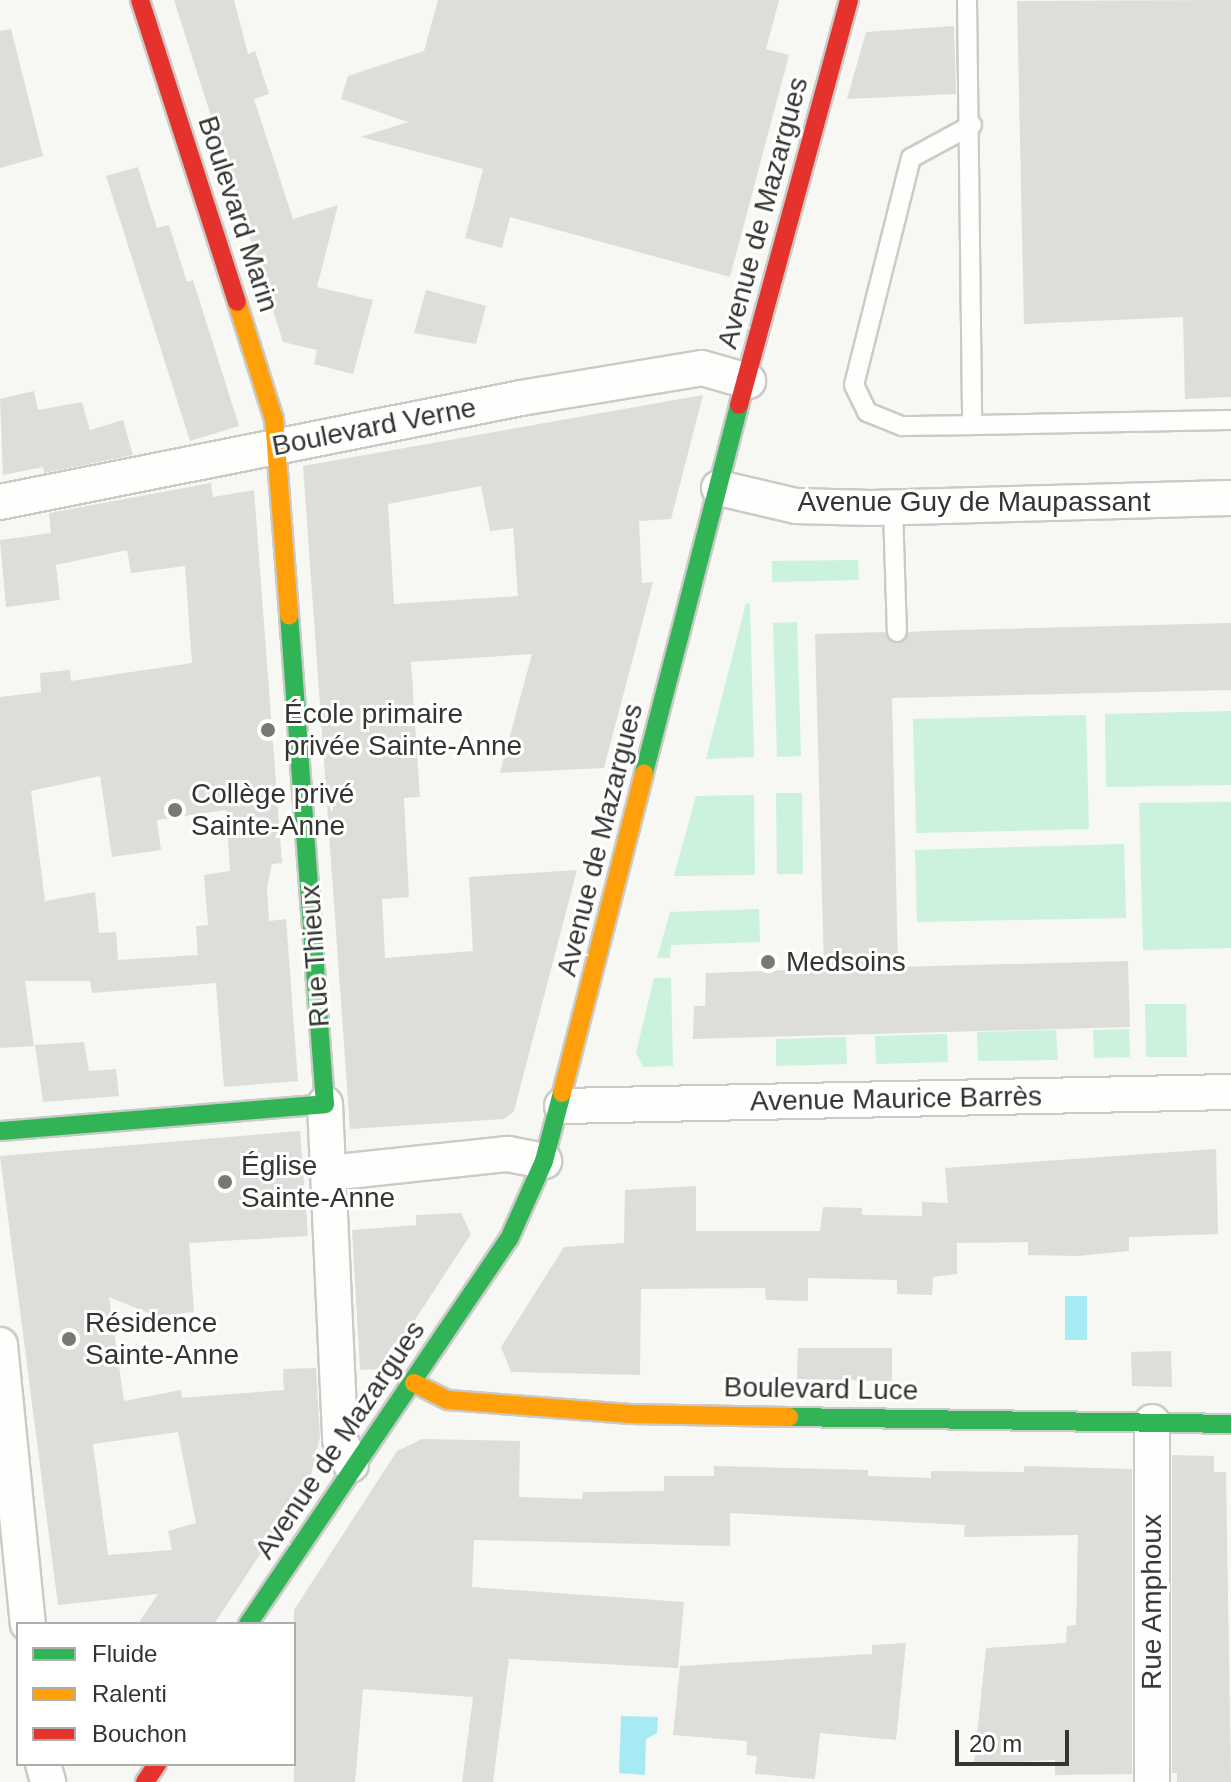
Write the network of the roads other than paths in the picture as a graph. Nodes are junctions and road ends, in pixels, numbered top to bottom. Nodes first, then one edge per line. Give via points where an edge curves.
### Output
1 (140, 0) edge
2 (849, 0) edge
3 (967, 0) edge
4 (972, 125) junction
5 (748, 381) junction
6 (1231, 420) edge
7 (972, 425) junction
8 (278, 446) junction
9 (719, 488) junction
10 (1231, 498) edge
11 (0, 502) edge
12 (893, 508) junction
13 (897, 632) dead end
14 (1231, 1092) edge
15 (325, 1104) junction
16 (562, 1106) junction
17 (0, 1131) edge
18 (544, 1161) junction
19 (329, 1173) junction
20 (0, 1345) edge
21 (414, 1383) junction
22 (1152, 1422) junction
23 (1231, 1424) edge
24 (351, 1465) junction
25 (28, 1622) edge
26 (249, 1622) edge
27 (1152, 1782) edge

1 - 8 street, Boulevard Marin via 274,419
2 - 5 street, Avenue de Mazargues
3 - 4 lane
4 - 7 lane
4 - 7 lane via 911,158 854,385 867,412 902,426
5 - 8 street, Boulevard Verne via 702,368
5 - 9 street, Avenue de Mazargues
6 - 7 lane
8 - 11 street, Boulevard Verne
8 - 15 street, Rue Thieux
9 - 12 street, Avenue Guy de Maupassant via 796,506
9 - 16 street, Avenue de Mazargues
10 - 12 street, Avenue Guy de Maupassant
12 - 13 lane
14 - 16 street, Avenue Maurice Barrès
15 - 17 street
15 - 19 street, Rue Thieux
16 - 18 street, Avenue de Mazargues
18 - 19 street via 508,1154
18 - 21 street, Avenue de Mazargues via 509,1239
19 - 24 street, Rue Thieux via 340,1440
20 - 25 street
21 - 22 street, Boulevard Luce via 448,1400 630,1414
21 - 24 street, Avenue de Mazargues
22 - 23 street, Boulevard Luce
22 - 27 street, Rue Amphoux
24 - 26 street, Avenue de Mazargues

